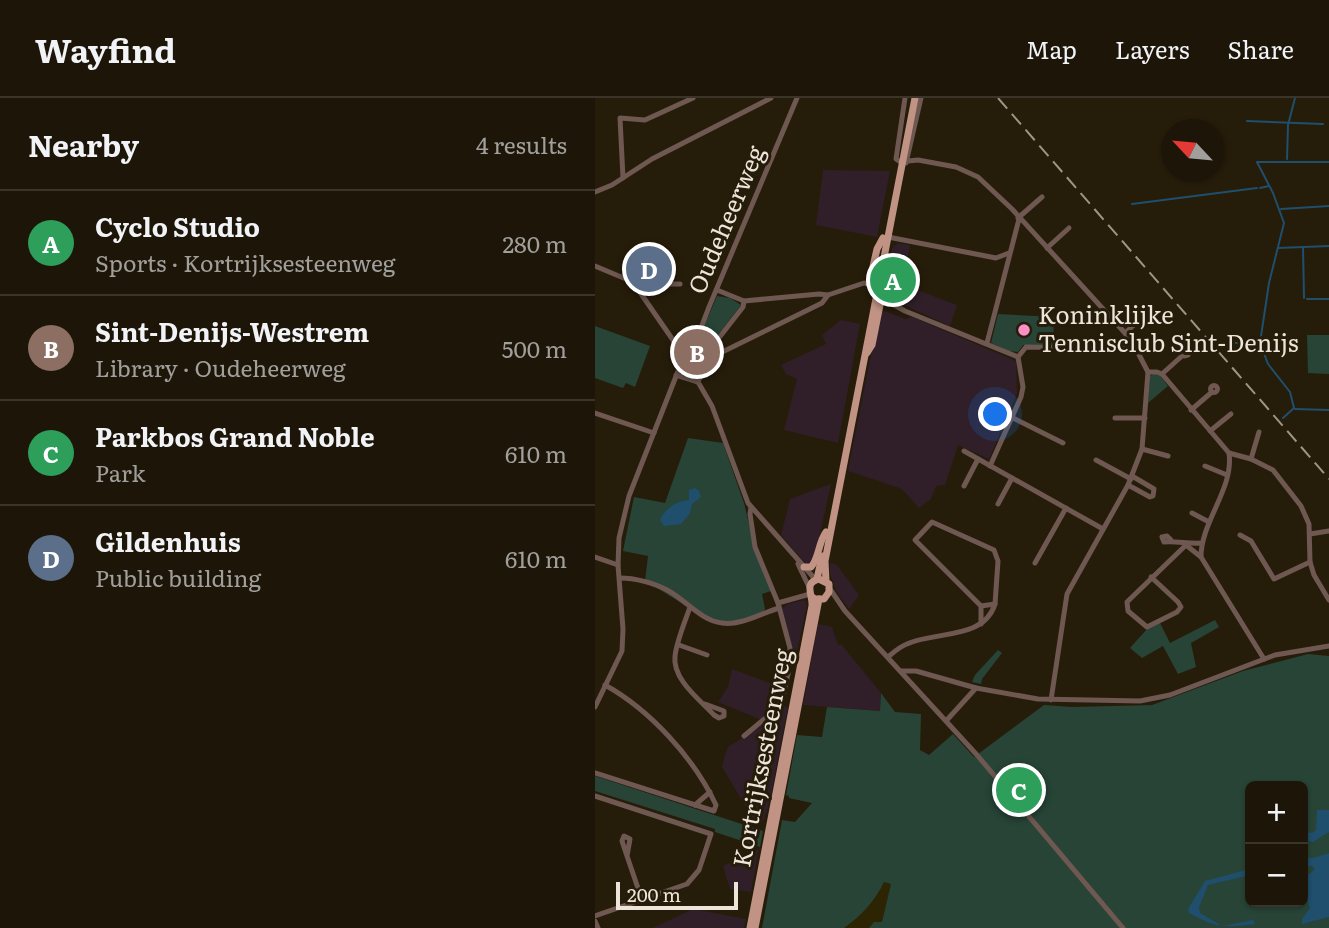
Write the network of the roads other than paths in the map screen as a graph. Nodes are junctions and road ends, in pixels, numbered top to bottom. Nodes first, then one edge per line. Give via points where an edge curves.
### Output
1 (693, 98) edge
2 (771, 98) edge
3 (797, 98) edge
4 (905, 98) edge
5 (913, 98) edge
6 (921, 98) edge
7 (910, 151) junction
8 (901, 160) junction
9 (918, 160) junction
10 (901, 171) junction
11 (623, 178) junction
12 (595, 192) edge
13 (1042, 197) dead end
14 (1019, 221) junction
15 (1069, 228) dead end
16 (886, 238) junction
17 (1047, 248) junction
18 (1009, 253) junction
19 (595, 266) edge
20 (680, 284) dead end
21 (637, 288) junction
22 (717, 290) junction
23 (875, 291) junction
24 (828, 295) junction
25 (744, 301) junction
26 (1147, 313) dead end
27 (1125, 333) junction
28 (987, 343) junction
29 (1135, 347) junction
30 (1183, 355) dead end
31 (687, 357) junction
32 (1018, 357) junction
33 (704, 361) junction
34 (1148, 374) junction
35 (1162, 374) junction
36 (675, 376) junction
37 (698, 382) junction
38 (1212, 392) dead end
39 (1191, 410) junction
40 (595, 413) edge
41 (1231, 414) dead end
42 (1013, 418) junction
43 (1115, 418) dead end
44 (1145, 418) junction
45 (1210, 431) junction
46 (1259, 432) dead end
47 (654, 433) junction
48 (1063, 443) dead end
49 (1142, 449) junction
50 (964, 452) dead end
51 (1229, 453) junction
52 (1168, 456) dead end
53 (978, 459) junction
54 (1251, 459) junction
55 (1096, 460) dead end
56 (990, 466) junction
57 (1205, 466) dead end
58 (1227, 475) junction
59 (1011, 478) junction
60 (1130, 480) junction
61 (964, 486) dead end
62 (998, 503) dead end
63 (751, 507) junction
64 (1066, 508) junction
65 (1192, 513) dead end
66 (1209, 522) junction
67 (1103, 528) junction
68 (1329, 531) edge
69 (826, 532) junction
70 (1310, 534) junction
71 (1240, 535) dead end
72 (1171, 540) dead end
73 (1202, 543) junction
74 (1186, 545) junction
75 (595, 556) edge
76 (1201, 557) junction
77 (796, 560) junction
78 (1310, 562) junction
79 (1035, 563) dead end
80 (618, 565) junction
81 (804, 567) junction
82 (620, 578) junction
83 (1151, 578) junction
84 (816, 579) junction
85 (825, 581) junction
86 (830, 589) junction
87 (815, 595) junction
88 (1329, 600) edge
89 (995, 604) junction
90 (779, 606) junction
91 (981, 606) junction
92 (689, 607) junction
93 (845, 611) junction
94 (981, 624) junction
95 (679, 645) junction
96 (1329, 646) edge
97 (707, 655) dead end
98 (888, 657) junction
99 (1264, 659) junction
100 (901, 671) junction
101 (605, 685) junction
102 (975, 688) junction
103 (1051, 700) junction
104 (783, 702) junction
105 (793, 703) junction
106 (705, 704) dead end
107 (595, 707) edge
108 (946, 721) junction
109 (744, 736) dead end
110 (595, 773) edge
111 (710, 792) junction
112 (595, 796) edge
113 (695, 805) junction
114 (627, 856) dead end
115 (642, 900) junction
116 (595, 919) edge
117 (597, 928) edge
118 (753, 928) edge
119 (1123, 928) edge

1 - 11 street via 645,120 620,118
2 - 11 street
3 - 22 street, Oudeheerweg
4 - 8 street
5 - 8 main road
5 - 10 main road
6 - 7 street
7 - 8 street
7 - 9 street
8 - 9 street
8 - 10 street
8 - 16 main road
9 - 14 street via 972,173
10 - 16 main road
11 - 12 street
13 - 14 street
14 - 17 street
14 - 18 street
15 - 17 street
16 - 18 street via 996,258
16 - 23 main road via 877,249
17 - 27 street
18 - 28 street
19 - 21 street
20 - 21 street
21 - 31 street
22 - 25 street
22 - 31 street, Oudeheerweg
23 - 24 street via 857,285
23 - 28 street
23 - 69 main road
23 - 85 main road via 872,345 865,356
24 - 25 street
24 - 33 street via 822,303
25 - 33 street
26 - 27 street
27 - 29 street
28 - 32 street
29 - 32 street via 1026,347
29 - 34 street
30 - 35 street
31 - 33 street
31 - 36 street, Oudeheerweg
32 - 42 street via 1023,387
33 - 37 street
34 - 35 street
34 - 44 street
35 - 39 street
36 - 37 street
36 - 47 street, Oudeheerweg
37 - 63 street via 712,406
38 - 39 street
39 - 45 street
40 - 47 street
41 - 45 street
42 - 48 street
42 - 56 street
43 - 44 street
44 - 49 street
45 - 51 street
46 - 54 street
47 - 80 street, Oudeheerweg via 629,496
49 - 52 street
49 - 60 street
50 - 53 street
51 - 54 street
51 - 58 street
53 - 56 street
53 - 61 street
54 - 70 street via 1281,478 1301,506
55 - 60 street
56 - 59 street
57 - 58 street
58 - 66 street
59 - 62 street
59 - 64 street
60 - 67 street
63 - 77 street
63 - 90 street via 755,547
64 - 67 street
64 - 79 street
65 - 66 street
66 - 73 street
67 - 103 street via 1067,594
68 - 70 street
69 - 81 main road via 815,564
69 - 84 main road
70 - 78 street
71 - 78 street via 1251,541 1274,579
72 - 74 street
73 - 74 street
73 - 76 street
74 - 76 street
74 - 83 street
75 - 80 street
76 - 99 street
77 - 81 street
77 - 87 street
78 - 88 street
80 - 82 street, Oudeheerweg
81 - 84 street
82 - 92 street via 668,590
82 - 101 street, Oudeheerweg via 624,642
83 - 83 street via 1181,607 1147,626 1126,606
84 - 85 main road
84 - 87 main road
85 - 86 main road
86 - 87 main road
86 - 93 street
87 - 90 street
87 - 93 street
87 - 105 main road, Kortrijksesteenweg
87 - 118 main road, Kortrijksesteenweg
89 - 91 street
89 - 91 street via 998,561 994,550 932,522 915,540
89 - 94 street
90 - 92 street via 723,624
90 - 104 street via 790,648
91 - 94 street
92 - 95 street
93 - 98 street
94 - 98 street via 909,642
95 - 97 street
95 - 106 street via 675,655 680,675
96 - 99 street
98 - 100 street
99 - 103 street via 1151,700
100 - 102 street
100 - 108 street
101 - 107 street, Oudeheerweg
101 - 111 street via 647,716 694,766
102 - 103 street
102 - 108 street
104 - 105 street
104 - 109 street
105 - 118 main road, Kortrijksesteenweg
108 - 119 street
110 - 113 street
111 - 113 street
111 - 113 street via 714,811
112 - 115 street via 711,834 693,879
114 - 115 street
115 - 116 street
116 - 117 street

